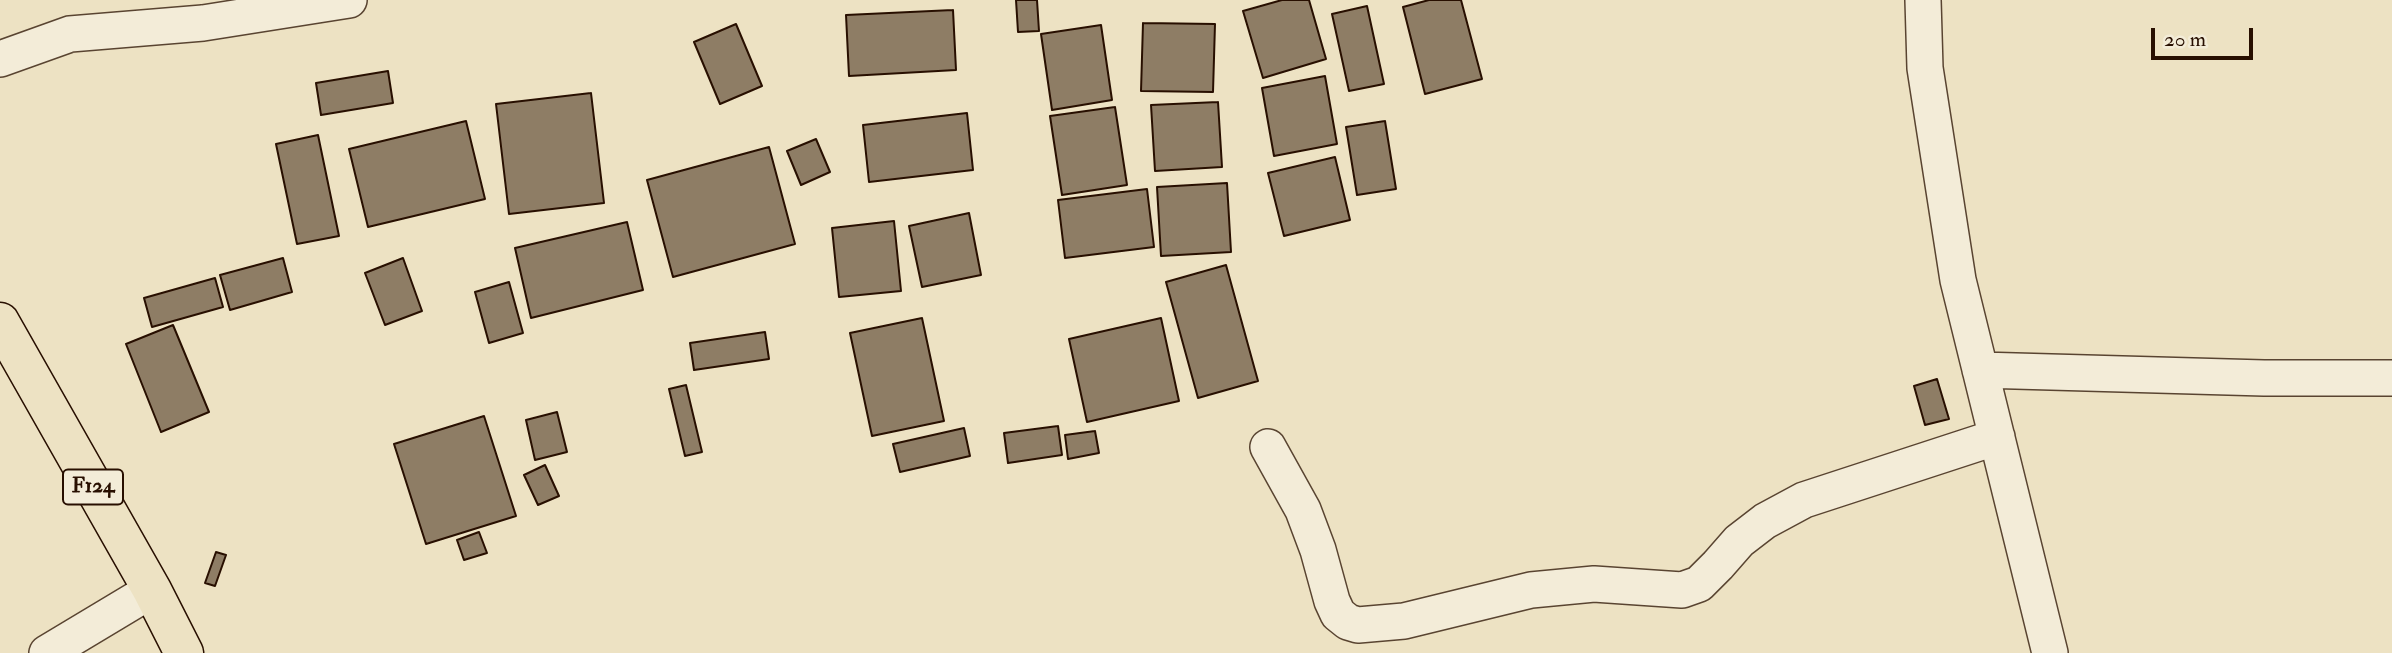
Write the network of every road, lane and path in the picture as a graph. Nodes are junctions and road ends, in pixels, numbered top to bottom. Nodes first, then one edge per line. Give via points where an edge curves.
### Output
1 (349, 0) edge
2 (1923, 0) edge
3 (0, 59) edge
4 (0, 322) edge
5 (1980, 370) junction
6 (2392, 378) edge
7 (1997, 437) junction
8 (1268, 447) dead end
9 (152, 590) junction
10 (47, 653) edge
11 (184, 653) edge
12 (2050, 653) edge

1 - 3 street via 203,23 70,34
2 - 5 street via 1929,94 1958,279
4 - 9 main road, F124
5 - 6 street
5 - 7 street
7 - 8 street via 1804,500 1765,521 1699,584 1682,590 1594,584 1531,590 1404,621 1367,625 1348,622 1338,614 1303,510
7 - 12 street
9 - 10 street
9 - 11 main road, F124

